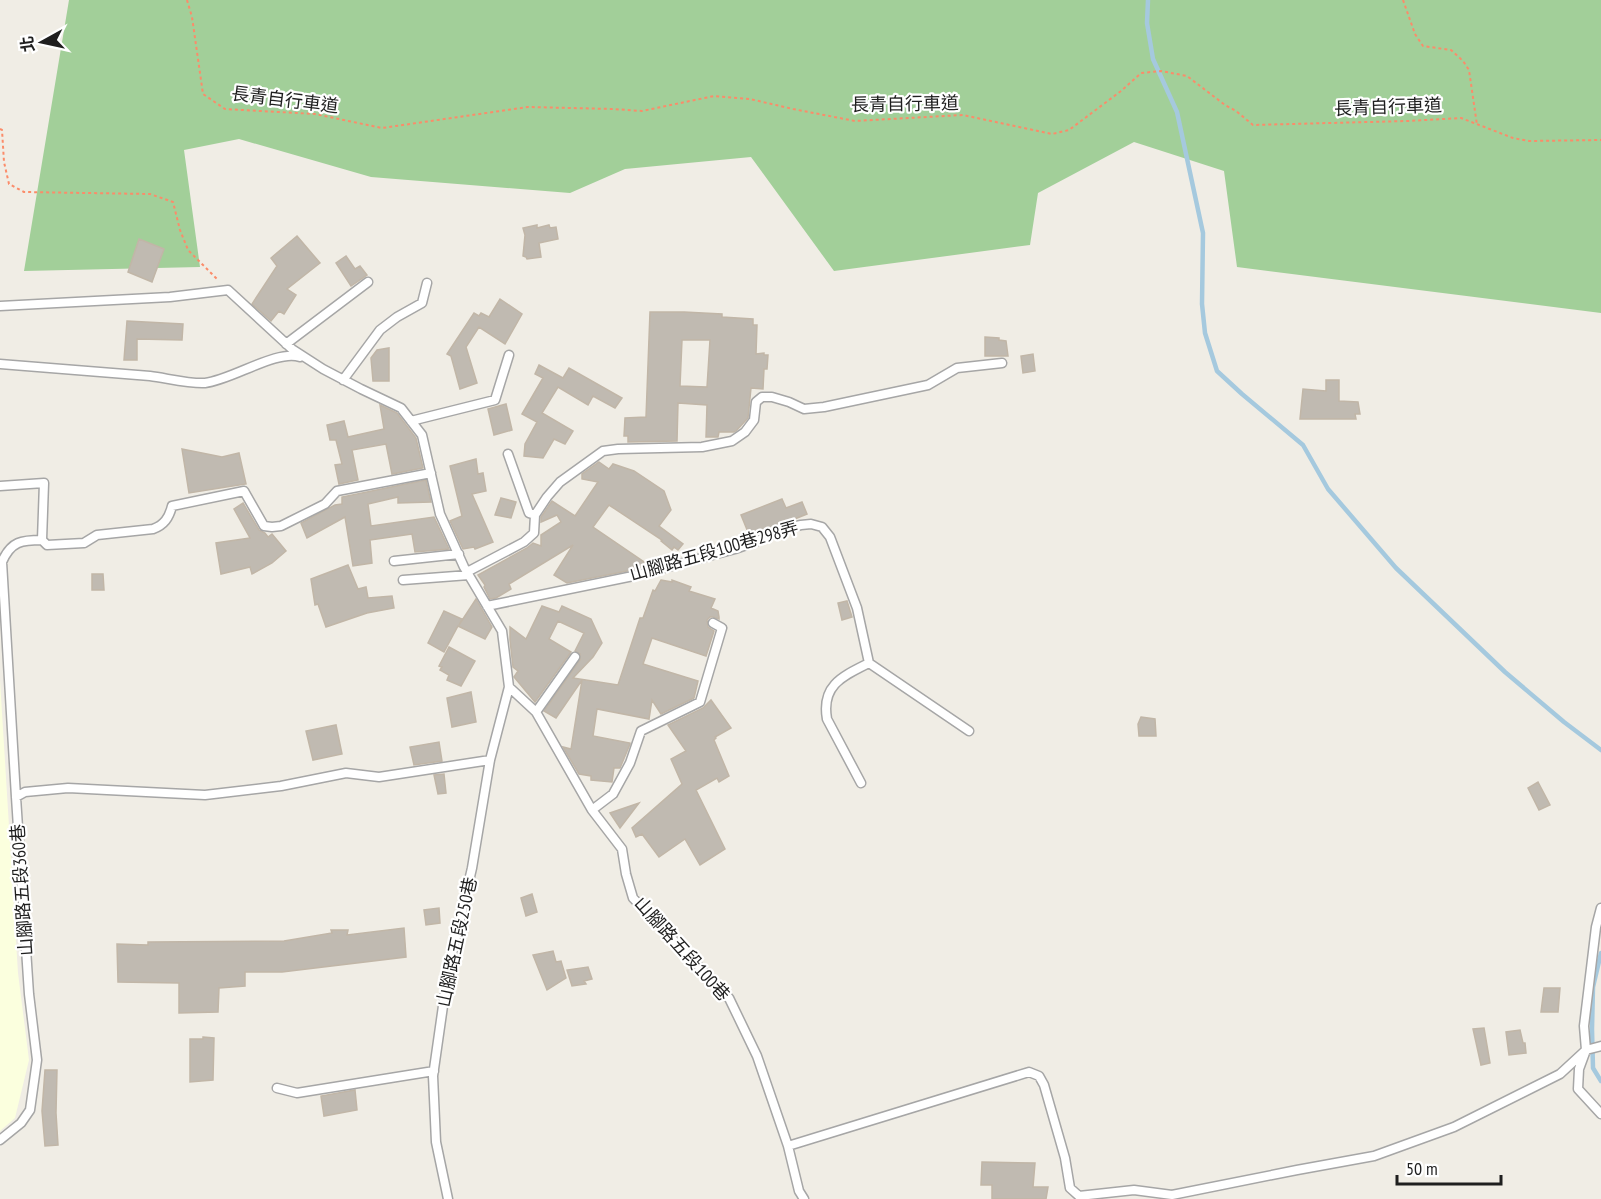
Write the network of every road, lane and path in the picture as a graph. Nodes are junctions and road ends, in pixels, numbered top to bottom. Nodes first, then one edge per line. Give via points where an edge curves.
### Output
1 (187, 0) edge
2 (1403, 0) edge
3 (1477, 125) junction
4 (0, 129) edge
5 (1601, 140) edge
6 (368, 282) dead end
7 (427, 283) dead end
8 (228, 290) junction
9 (0, 306) edge
10 (286, 344) junction
11 (509, 355) dead end
12 (309, 360) junction
13 (1002, 363) dead end
14 (0, 364) edge
15 (343, 380) junction
16 (411, 421) junction
17 (508, 454) dead end
18 (431, 473) junction
19 (0, 486) edge
20 (535, 515) junction
21 (42, 540) junction
22 (459, 554) junction
23 (394, 561) dead end
24 (468, 573) junction
25 (403, 580) dead end
26 (487, 606) junction
27 (713, 623) dead end
28 (575, 657) dead end
29 (869, 663) junction
30 (509, 687) junction
31 (536, 712) junction
32 (969, 731) dead end
33 (490, 760) junction
34 (861, 783) dead end
35 (16, 797) junction
36 (592, 810) junction
37 (1601, 908) edge
38 (1601, 1046) edge
39 (1586, 1050) junction
40 (434, 1071) junction
41 (277, 1088) dead end
42 (1601, 1114) edge
43 (0, 1140) edge
44 (788, 1146) junction
45 (448, 1199) edge
46 (804, 1199) edge

1 - 3 path, 長青自行車道 via 203,94 225,109 315,114 382,128 528,107 642,111 714,96 750,99 855,121 963,115 1052,134 1069,130 1141,74 1161,71 1186,76 1252,125 1461,118
2 - 3 path via 1423,46 1451,50 1469,70
3 - 5 path, 長青自行車道 via 1528,141
4 - 8 path via 9,184 24,192 150,194 173,202 188,250
6 - 10 lane
7 - 15 lane via 422,303 380,330
8 - 9 lane
8 - 10 lane
10 - 12 lane
11 - 16 lane via 495,400
12 - 14 lane via 293,355 269,360 220,380 202,383
12 - 15 lane
13 - 20 lane via 957,368 928,385 824,407 804,409 762,397 756,402 754,420 732,441 702,447 603,451 560,482
15 - 16 lane via 401,408
16 - 18 lane via 422,435
17 - 20 lane via 529,513
18 - 21 lane, 山腳路五段360巷 via 337,491 325,504 281,526 264,526 244,491 172,506 170,516 153,529 97,536 84,543 47,545
18 - 22 lane via 440,514
19 - 21 lane via 44,483
20 - 24 lane via 534,533 529,538
21 - 35 lane, 山腳路五段360巷 via 23,540 7,550 2,562
22 - 23 lane
22 - 24 lane
24 - 25 lane
24 - 26 lane
26 - 29 lane, 山腳路五段100巷298弄 via 638,575 811,524 822,527 830,537 857,608
26 - 30 lane via 502,631
27 - 36 lane via 722,628 700,702 641,731 613,794
28 - 31 lane
29 - 32 lane
29 - 34 lane via 842,677 827,697 825,708
30 - 31 lane, 山腳路五段100巷
30 - 33 lane, 山腳路五段250巷
31 - 36 lane, 山腳路五段100巷
33 - 35 lane via 380,777 346,773 205,795 68,788 25,792
33 - 40 lane, 山腳路五段250巷 via 472,868 448,971
35 - 43 lane, 山腳路五段360巷 via 37,1060 30,1110
36 - 44 lane, 山腳路五段100巷 via 622,849 633,898 729,998 757,1056
37 - 39 lane via 1584,1026
38 - 39 lane
39 - 42 lane via 1579,1069 1578,1089
39 - 44 lane via 1560,1074 1454,1127 1374,1156 1172,1195 1134,1190 1079,1196 1074,1192 1044,1085 1039,1076 1029,1071
40 - 41 lane via 297,1093
40 - 45 lane, 山腳路五段250巷 via 436,1142
44 - 46 lane, 山腳路五段100巷

